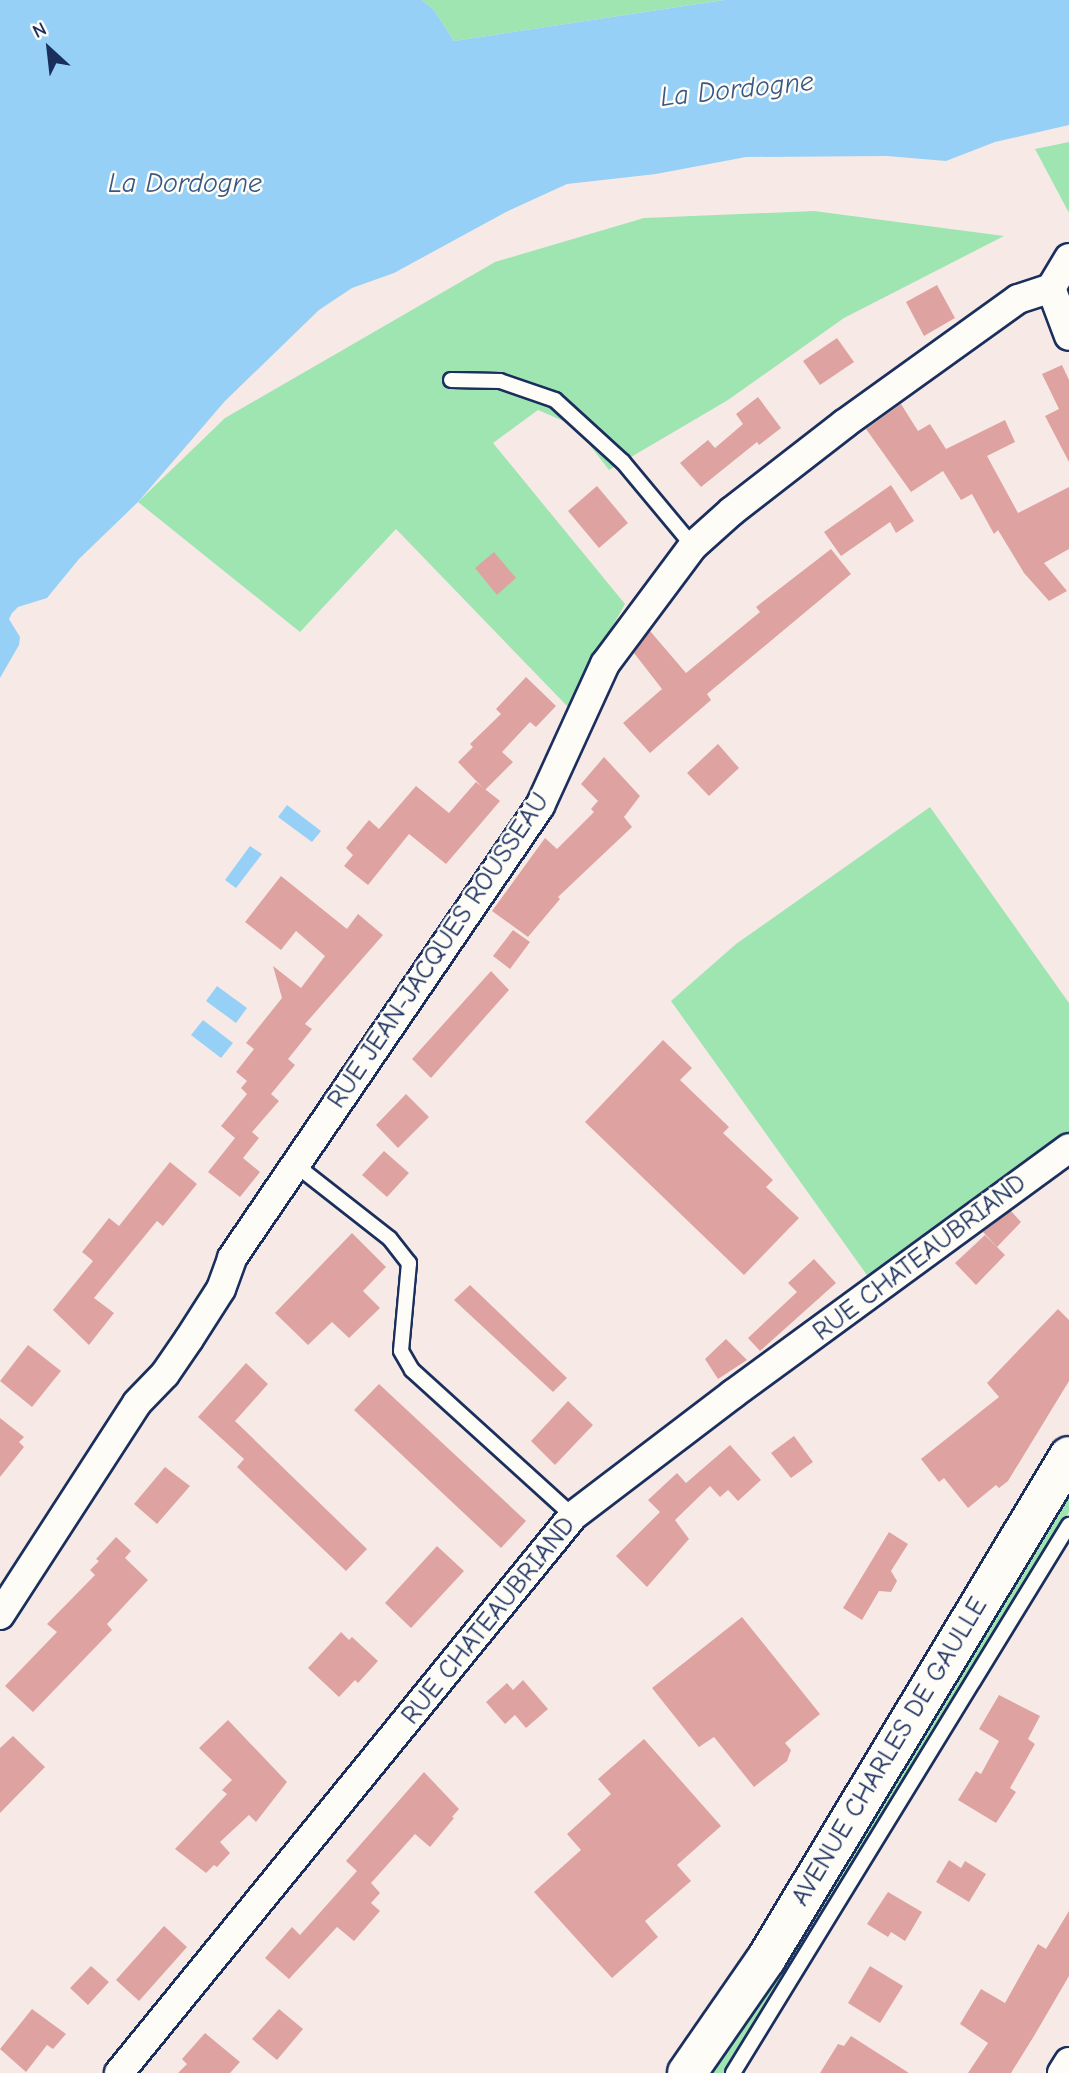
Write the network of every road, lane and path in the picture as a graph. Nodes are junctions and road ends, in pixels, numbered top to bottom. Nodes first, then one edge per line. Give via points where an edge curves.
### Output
1 (1069, 258) edge
2 (1051, 288) junction
3 (1069, 335) edge
4 (451, 380) dead end
5 (692, 546) junction
6 (1069, 1148) edge
7 (297, 1166) junction
8 (1069, 1456) edge
9 (573, 1516) junction
10 (1069, 1525) edge
11 (0, 1615) edge
12 (1069, 2062) edge
13 (706, 2066) edge
14 (119, 2073) edge
15 (1062, 2073) edge

1 - 2 street
2 - 3 street
2 - 5 street, RUE JEAN-JACQUES ROUSSEAU via 1018,299 844,424
4 - 5 lane via 500,381 555,400 623,462
5 - 7 street, RUE JEAN-JACQUES ROUSSEAU via 605,664 540,806
6 - 9 street, RUE CHATEAUBRIAND
7 - 9 lane via 390,1239 409,1263 401,1351 412,1370
7 - 11 street, RUE JEAN-JACQUES ROUSSEAU via 232,1258 221,1289 189,1339 137,1403
8 - 13 main road, AVENUE CHARLES DE GAULLE
9 - 14 street, RUE CHATEAUBRIAND
10 - 13 lane
12 - 15 street

